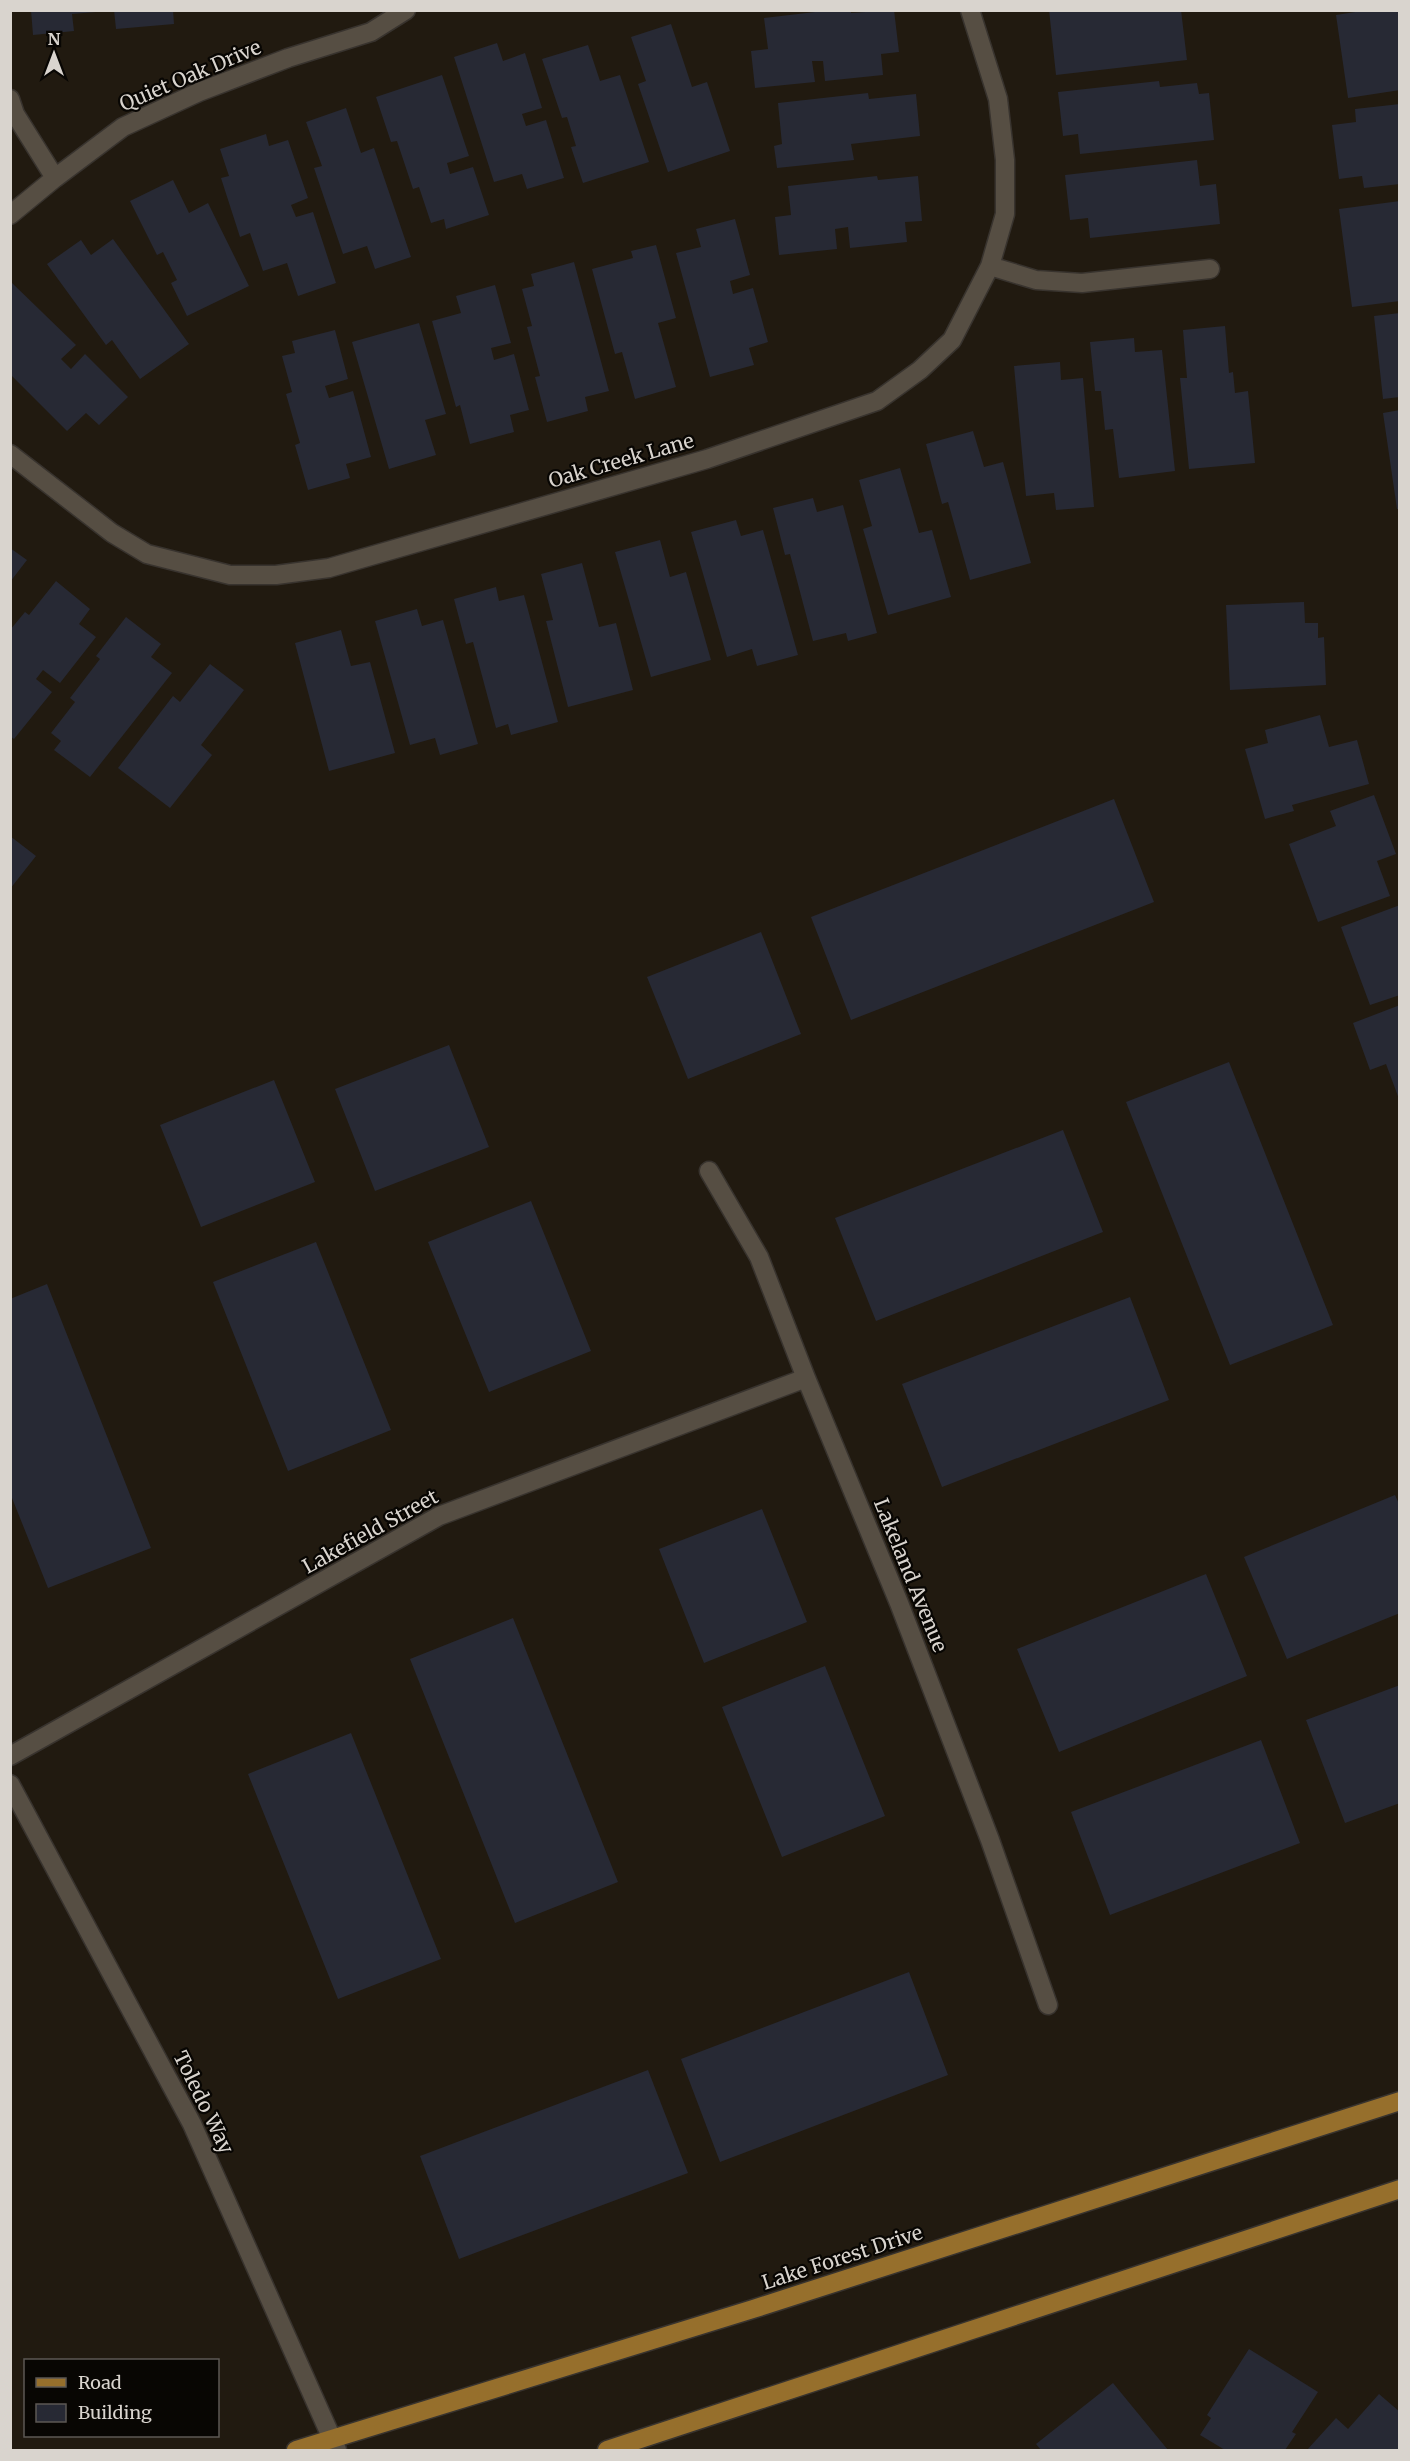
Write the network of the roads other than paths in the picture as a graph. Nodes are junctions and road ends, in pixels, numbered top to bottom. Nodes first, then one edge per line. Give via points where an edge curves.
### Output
1 (406, 10) edge
2 (970, 10) edge
3 (10, 99) edge
4 (55, 178) junction
5 (10, 215) edge
6 (990, 266) junction
7 (1210, 269) dead end
8 (10, 454) edge
9 (709, 1171) dead end
10 (806, 1378) junction
11 (10, 1756) edge
12 (10, 1784) edge
13 (1048, 2005) dead end
14 (1400, 2101) edge
15 (1400, 2189) edge
16 (334, 2445) edge
17 (296, 2451) edge
18 (607, 2451) edge

1 - 4 street, Quiet Oak Drive via 371,32 199,92 123,127
2 - 6 street, Oak Creek Lane via 998,99 1005,160 1005,214
3 - 4 street via 15,114
4 - 5 street, Quiet Oak Drive
6 - 7 street via 1036,280 1082,283
6 - 8 street, Oak Creek Lane via 952,340 920,370 877,401 707,459 329,568 276,575 230,575 147,554 112,533
9 - 10 street, Lakeland Avenue via 759,1257
10 - 11 street, Lakefield Street via 439,1516
10 - 13 street, Lakeland Avenue via 899,1603
12 - 16 street, Toledo Way via 192,2124
14 - 16 main road, Lake Forest Drive
15 - 18 main road
16 - 17 main road, Lake Forest Drive

